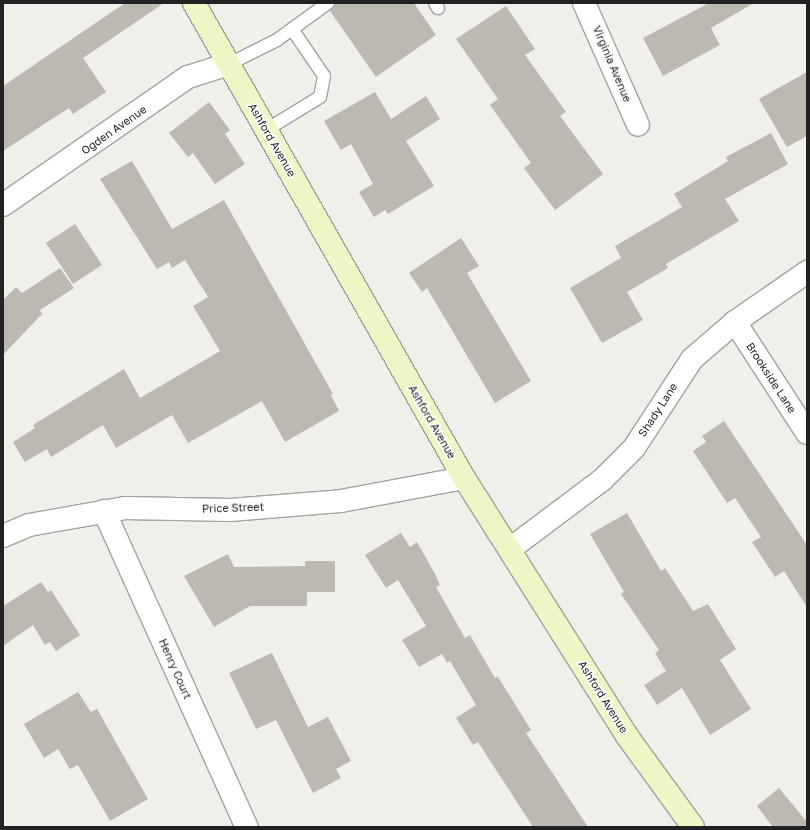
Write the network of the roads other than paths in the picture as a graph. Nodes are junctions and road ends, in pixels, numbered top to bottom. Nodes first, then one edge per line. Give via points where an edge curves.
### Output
1 (194, 3) edge
2 (328, 3) edge
3 (591, 6) edge
4 (292, 29) junction
5 (229, 64) junction
6 (638, 125) dead end
7 (266, 130) junction
8 (3, 205) edge
9 (807, 272) edge
10 (735, 322) junction
11 (807, 433) edge
12 (464, 478) junction
13 (104, 512) junction
14 (3, 536) edge
15 (510, 549) junction
16 (247, 827) edge
17 (693, 827) edge

1 - 5 main road, Ashford Avenue
2 - 4 lane
3 - 6 street, Virginia Avenue
4 - 5 lane
4 - 7 lane via 324,76 320,97
5 - 7 main road, Ashford Avenue
5 - 8 street, Ogden Avenue via 188,77
7 - 12 main road, Ashford Avenue
9 - 10 street, Shady Lane
10 - 11 street, Brookside Lane
10 - 15 street, Shady Lane via 692,359 634,448 612,469
12 - 13 street, Price Street via 341,500 230,510 124,508
12 - 15 main road, Ashford Avenue
13 - 14 street, Price Street via 29,525
13 - 16 street, Henry Court
15 - 17 main road, Ashford Avenue via 627,736

